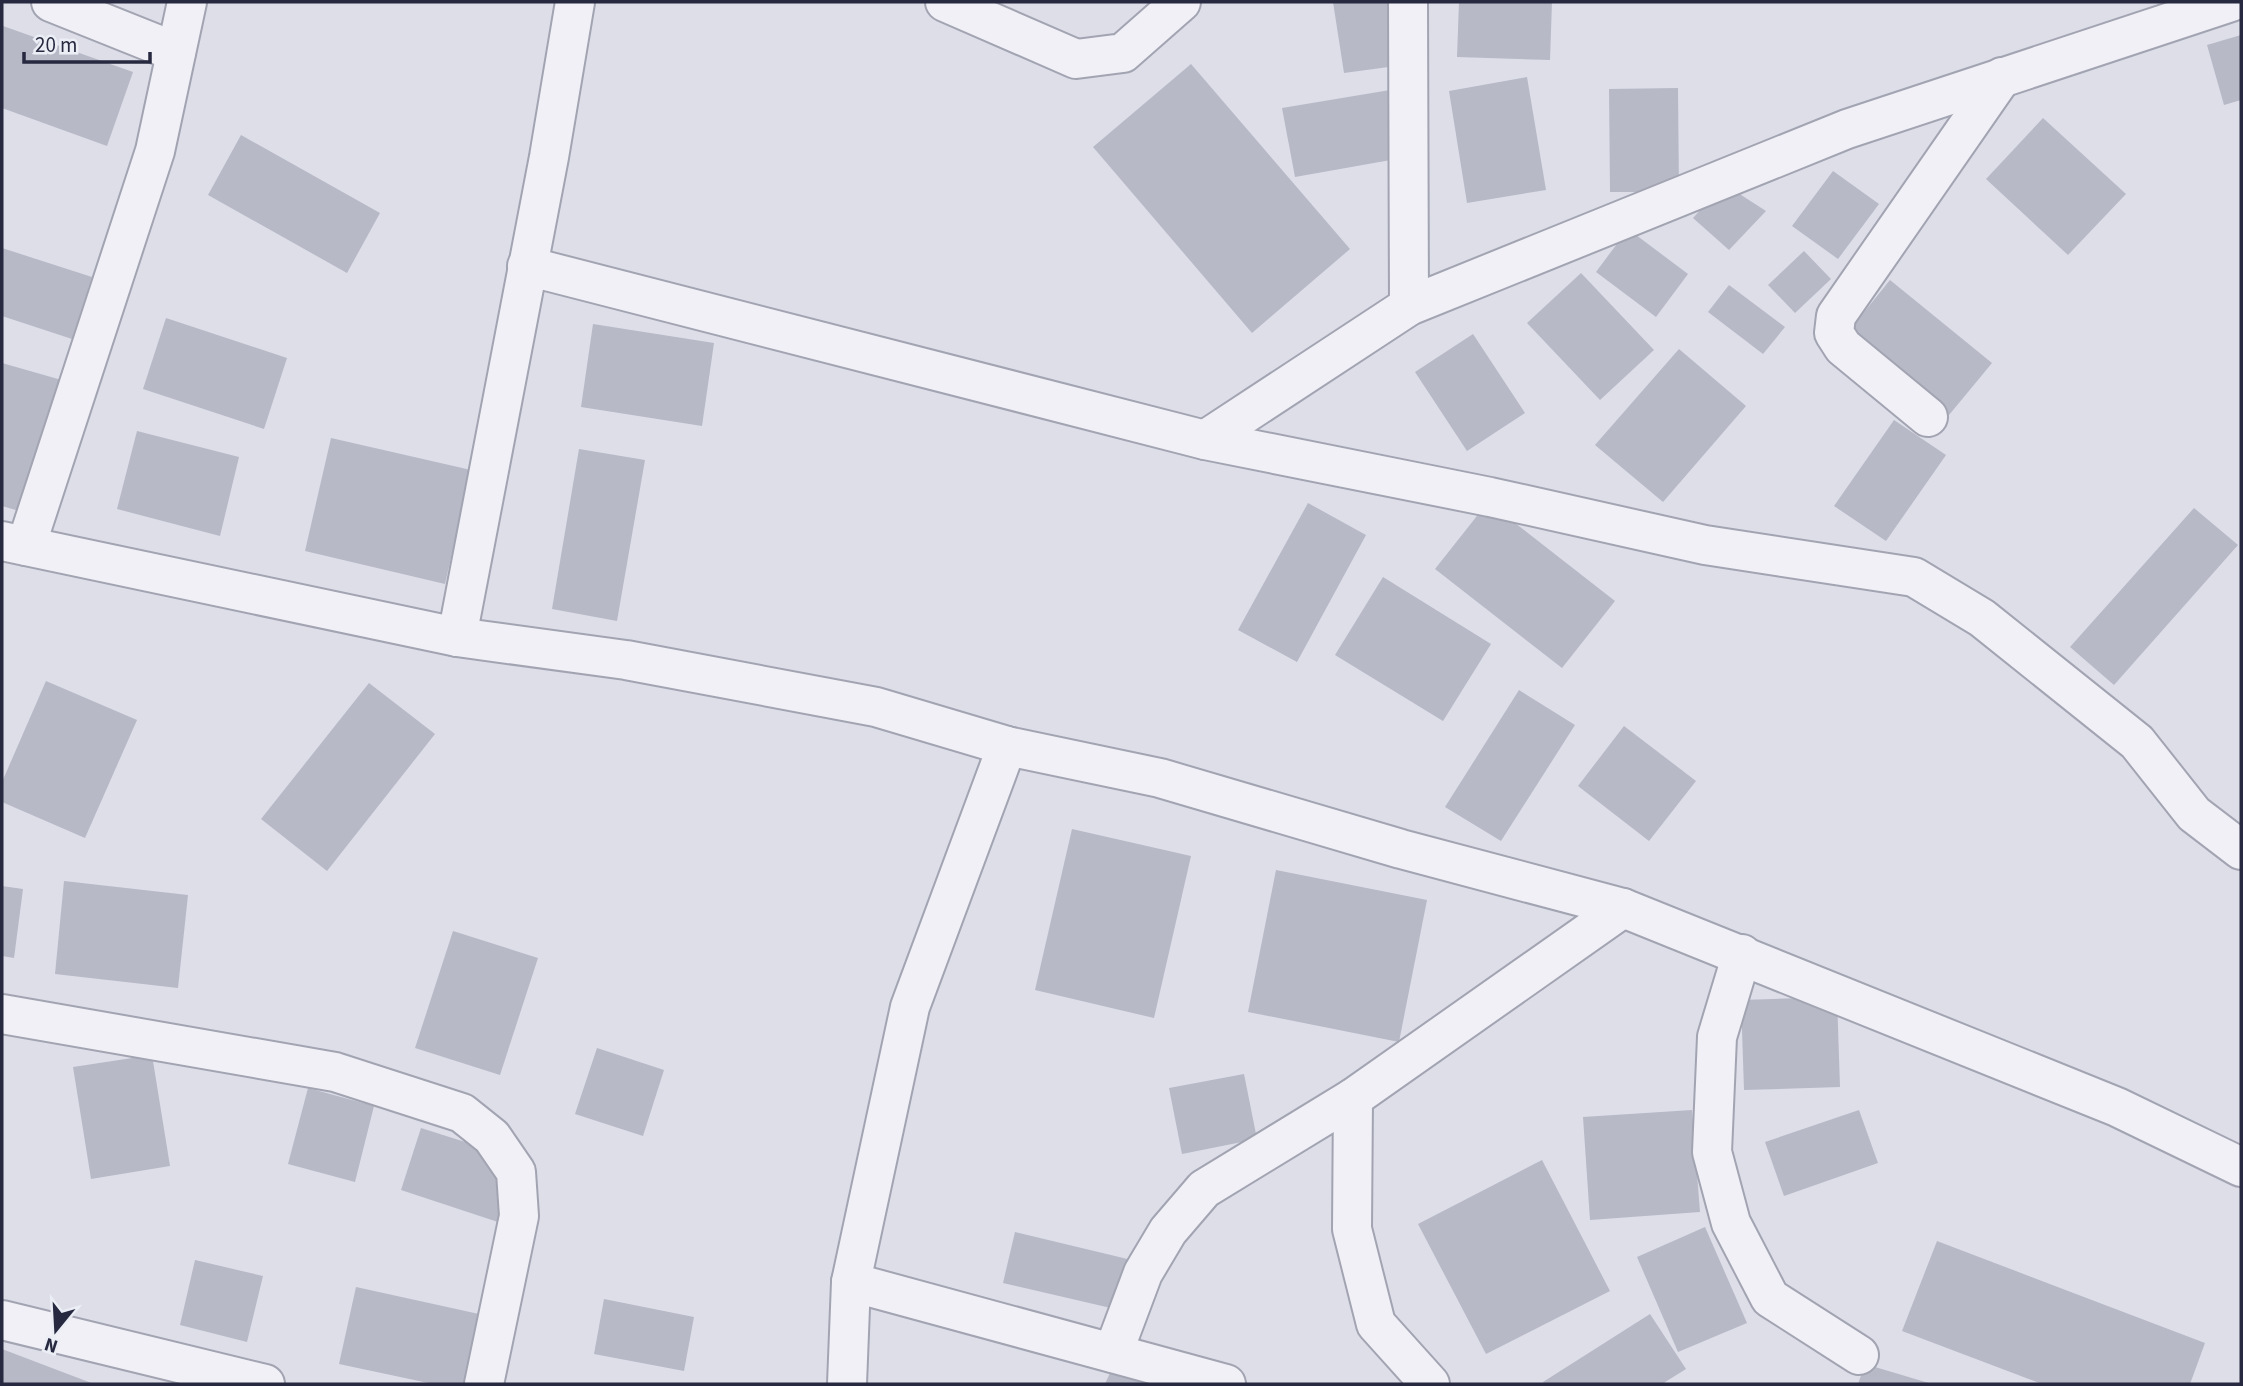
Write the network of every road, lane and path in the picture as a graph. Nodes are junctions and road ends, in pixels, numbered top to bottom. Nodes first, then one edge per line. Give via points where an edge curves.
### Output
1 (51, 2) edge
2 (187, 2) edge
3 (576, 2) edge
4 (945, 2) edge
5 (1181, 2) edge
6 (1408, 2) edge
7 (2231, 2) edge
8 (1015, 16) edge
9 (176, 52) junction
10 (2002, 78) junction
11 (527, 266) junction
12 (1409, 306) junction
13 (1928, 417) dead end
14 (1205, 440) junction
15 (14, 543) edge
16 (457, 637) junction
17 (1007, 746) junction
18 (2241, 850) edge
19 (1623, 908) junction
20 (1742, 954) junction
21 (2, 1014) edge
22 (1353, 1098) junction
23 (2241, 1167) edge
24 (851, 1282) junction
25 (2, 1320) edge
26 (1113, 1353) junction
27 (1859, 1355) dead end
28 (265, 1384) edge
29 (484, 1384) edge
30 (847, 1384) edge
31 (1226, 1384) edge
32 (1430, 1384) edge

1 - 9 street
2 - 9 street
3 - 11 street
4 - 8 street
5 - 8 street via 1123,53 1076,59
6 - 12 street
7 - 10 street
9 - 15 street via 155,151
10 - 12 street via 1847,129
10 - 13 street via 1836,316 1834,334 1843,347
11 - 14 street
11 - 16 street
12 - 14 street
14 - 18 street via 1705,545 1914,577 1982,618 2137,742 2194,814
15 - 16 street
16 - 17 street via 626,660 876,707
17 - 19 street via 1160,778
17 - 24 street via 911,1007
19 - 20 street
19 - 22 street
20 - 23 street via 2117,1107
20 - 27 street via 1717,1037 1714,1088 1712,1152 1731,1223 1770,1298
21 - 29 street via 335,1072 462,1113 492,1137 516,1172 519,1216
22 - 26 street via 1204,1189 1168,1231 1143,1273
22 - 32 street via 1352,1229 1377,1324
24 - 26 street
24 - 30 street
25 - 28 street
26 - 31 street

